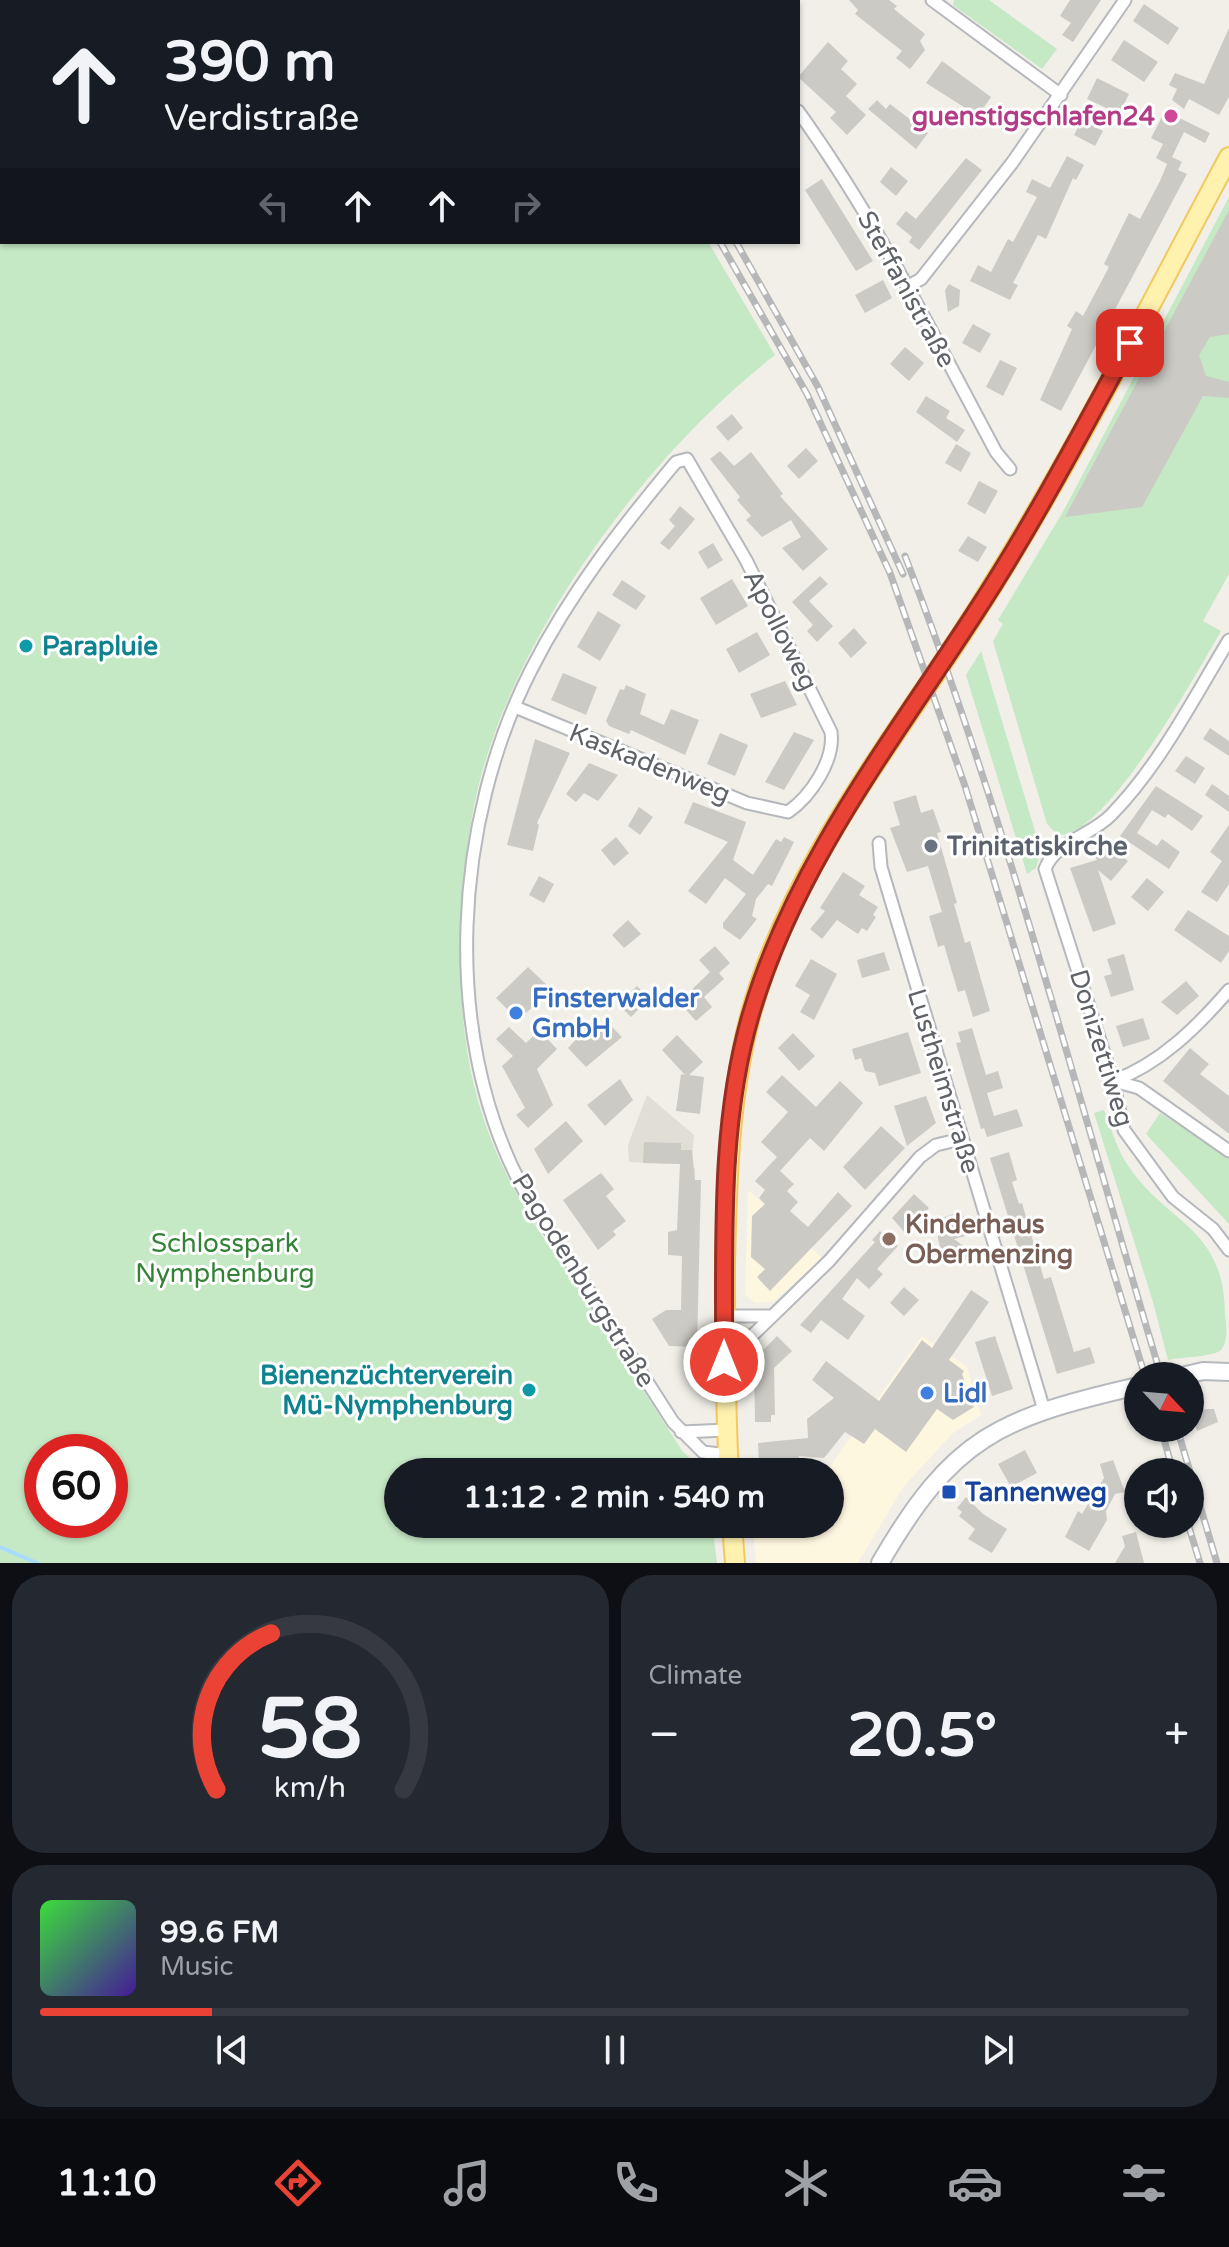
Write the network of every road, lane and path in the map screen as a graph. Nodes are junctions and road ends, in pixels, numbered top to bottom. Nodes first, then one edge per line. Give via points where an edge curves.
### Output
1 (932, 0) edge
2 (1125, 0) edge
3 (1061, 95) junction
4 (800, 114) edge
5 (1229, 157) edge
6 (907, 287) junction
7 (676, 462) joint
8 (1010, 469) dead end
9 (1229, 640) edge
10 (515, 707) junction
11 (788, 812) joint
12 (879, 843) dead end
13 (1229, 990) edge
14 (1113, 1081) junction
15 (961, 1139) junction
16 (1229, 1151) edge
17 (1229, 1250) edge
18 (725, 1316) junction
19 (771, 1316) junction
20 (724, 1362) junction
21 (1204, 1371) edge
22 (1229, 1372) edge
23 (1124, 1390) edge
24 (1044, 1410) junction
25 (727, 1430) junction
26 (681, 1432) junction
27 (715, 1458) edge
28 (728, 1458) edge
29 (733, 1538) edge
30 (735, 1563) edge
31 (880, 1563) edge

1 - 3 street
2 - 3 street
3 - 6 street via 921,279
4 - 6 street, Steffanistraße
5 - 18 main road via 1057,477 817,856 784,921 750,1017 729,1136
6 - 8 street, Steffanistraße
7 - 10 street, Pagodenburgstraße via 591,569 530,671
7 - 11 street, Apolloweg via 690,461 831,732 827,762 808,793
9 - 14 street, Donizettiweg via 1126,799 1091,832 1048,860 1046,877
10 - 11 street, Kaskadenweg via 747,803
10 - 26 street, Pagodenburgstraße via 489,786 476,851 467,950 472,1043 488,1106 520,1183
12 - 15 street, Lustheimstraße via 881,867
13 - 14 street via 1181,1040 1136,1073
14 - 16 street via 1139,1088
14 - 17 street, Donizettiweg via 1124,1130 1154,1175
15 - 19 street via 936,1145 920,1157 829,1261
15 - 24 street, Lustheimstraße
18 - 19 street
18 - 20 main road
19 - 20 street
20 - 25 main road
21 - 22 street
23 - 24 street
24 - 31 street via 989,1435 941,1473
25 - 26 street
25 - 28 main road
26 - 27 street, Pagodenburgstraße
29 - 30 main road

